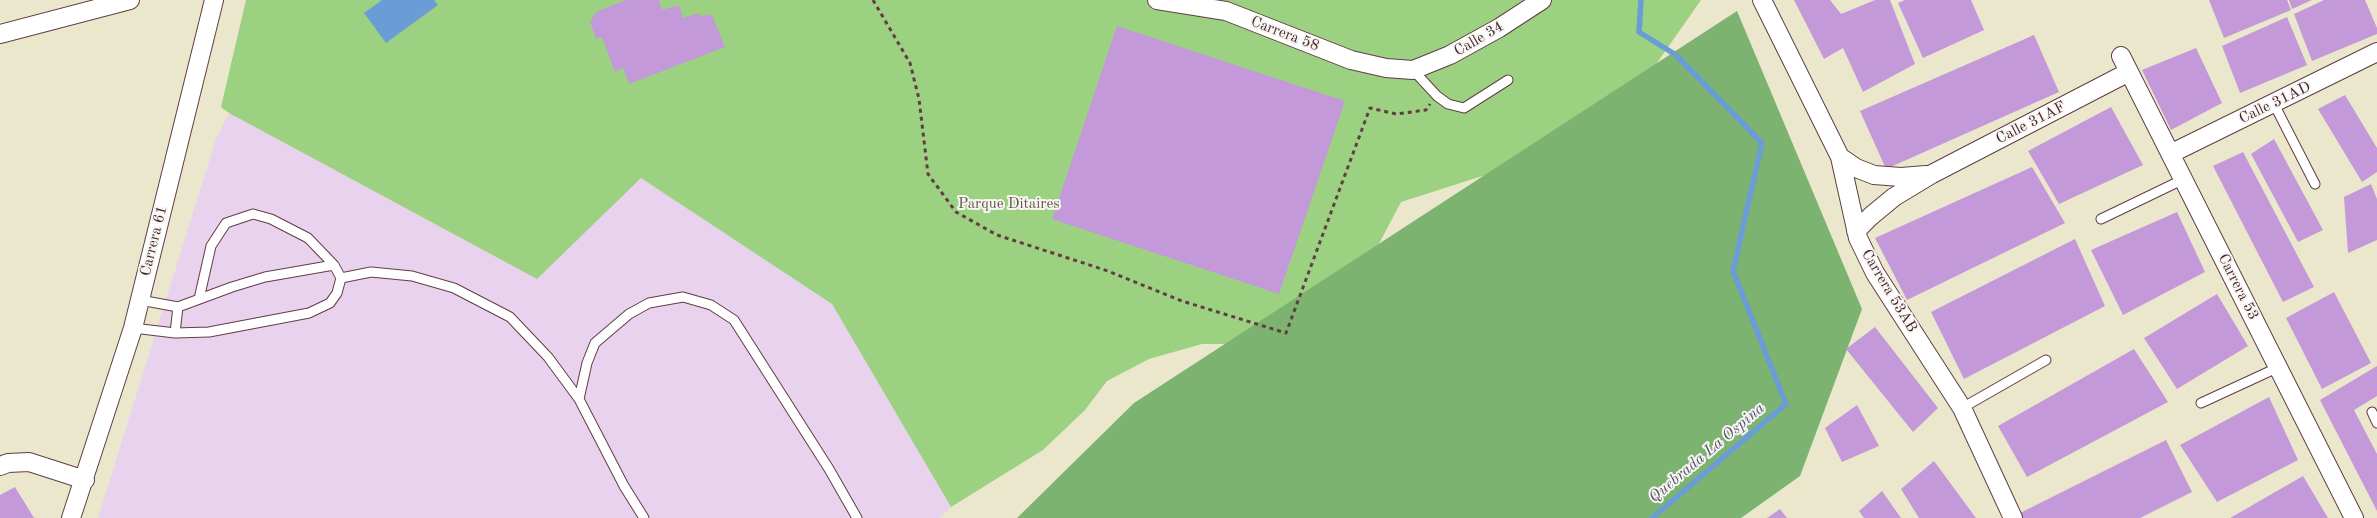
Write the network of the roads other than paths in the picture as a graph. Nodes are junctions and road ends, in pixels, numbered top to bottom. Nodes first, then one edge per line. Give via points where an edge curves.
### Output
1 (130, 0) edge
2 (214, 0) edge
3 (1158, 0) edge
4 (1542, 0) edge
5 (1762, 0) edge
6 (0, 34) edge
7 (2377, 52) edge
8 (2121, 56) dead end
9 (1412, 70) junction
10 (2129, 72) junction
11 (1508, 80) dead end
12 (2274, 104) junction
13 (2172, 153) junction
14 (1840, 157) junction
15 (1932, 174) junction
16 (2185, 179) junction
17 (2315, 184) dead end
18 (2101, 219) dead end
19 (1856, 231) junction
20 (334, 265) junction
21 (341, 278) junction
22 (199, 298) junction
23 (140, 300) junction
24 (178, 307) junction
25 (133, 328) junction
26 (176, 333) junction
27 (2046, 360) dead end
28 (2279, 367) junction
29 (579, 399) junction
30 (2201, 403) dead end
31 (1962, 408) junction
32 (2372, 412) dead end
33 (2377, 423) edge
34 (0, 466) edge
35 (85, 480) junction
36 (2010, 517) edge
37 (71, 518) edge
38 (644, 518) edge
39 (857, 518) edge
40 (2354, 518) edge

1 - 6 street
2 - 23 street, Carrera 61
3 - 9 street, Carrera 58 via 1226,11 1351,60
4 - 9 street, Calle 34 via 1450,55
5 - 14 street, Carrera 53AB
7 - 12 street, Calle 31AD
8 - 10 street, Carrera 53
9 - 11 lane via 1437,96 1448,104 1464,108
10 - 13 street, Carrera 53
10 - 15 street, Calle 31AF
12 - 13 street, Calle 31AD
12 - 17 lane
13 - 16 street, Carrera 53
14 - 15 street, Calle 31AF via 1874,175 1901,178
14 - 19 street, Carrera 53AB
15 - 19 street, Calle 31AF via 1894,198
16 - 18 lane
16 - 28 street, Carrera 53
19 - 31 street, Carrera 53AB via 1875,274
20 - 21 lane
20 - 22 lane via 265,277
20 - 22 lane via 308,238 271,219 253,214 226,223 211,246
21 - 26 lane via 330,303 309,313 209,332
21 - 29 lane via 371,272 412,276 454,288 510,317 548,357
22 - 24 lane
23 - 24 lane
23 - 25 street, Carrera 61
24 - 26 lane
25 - 26 lane
25 - 35 street, Carrera 61
27 - 31 lane
28 - 30 lane
28 - 40 street, Carrera 53
29 - 38 lane
29 - 39 lane via 595,343 629,314 649,303 683,297 711,305 734,320
31 - 36 street, Carrera 53AB
32 - 33 lane
34 - 35 street via 29,462
35 - 37 street, Carrera 61

